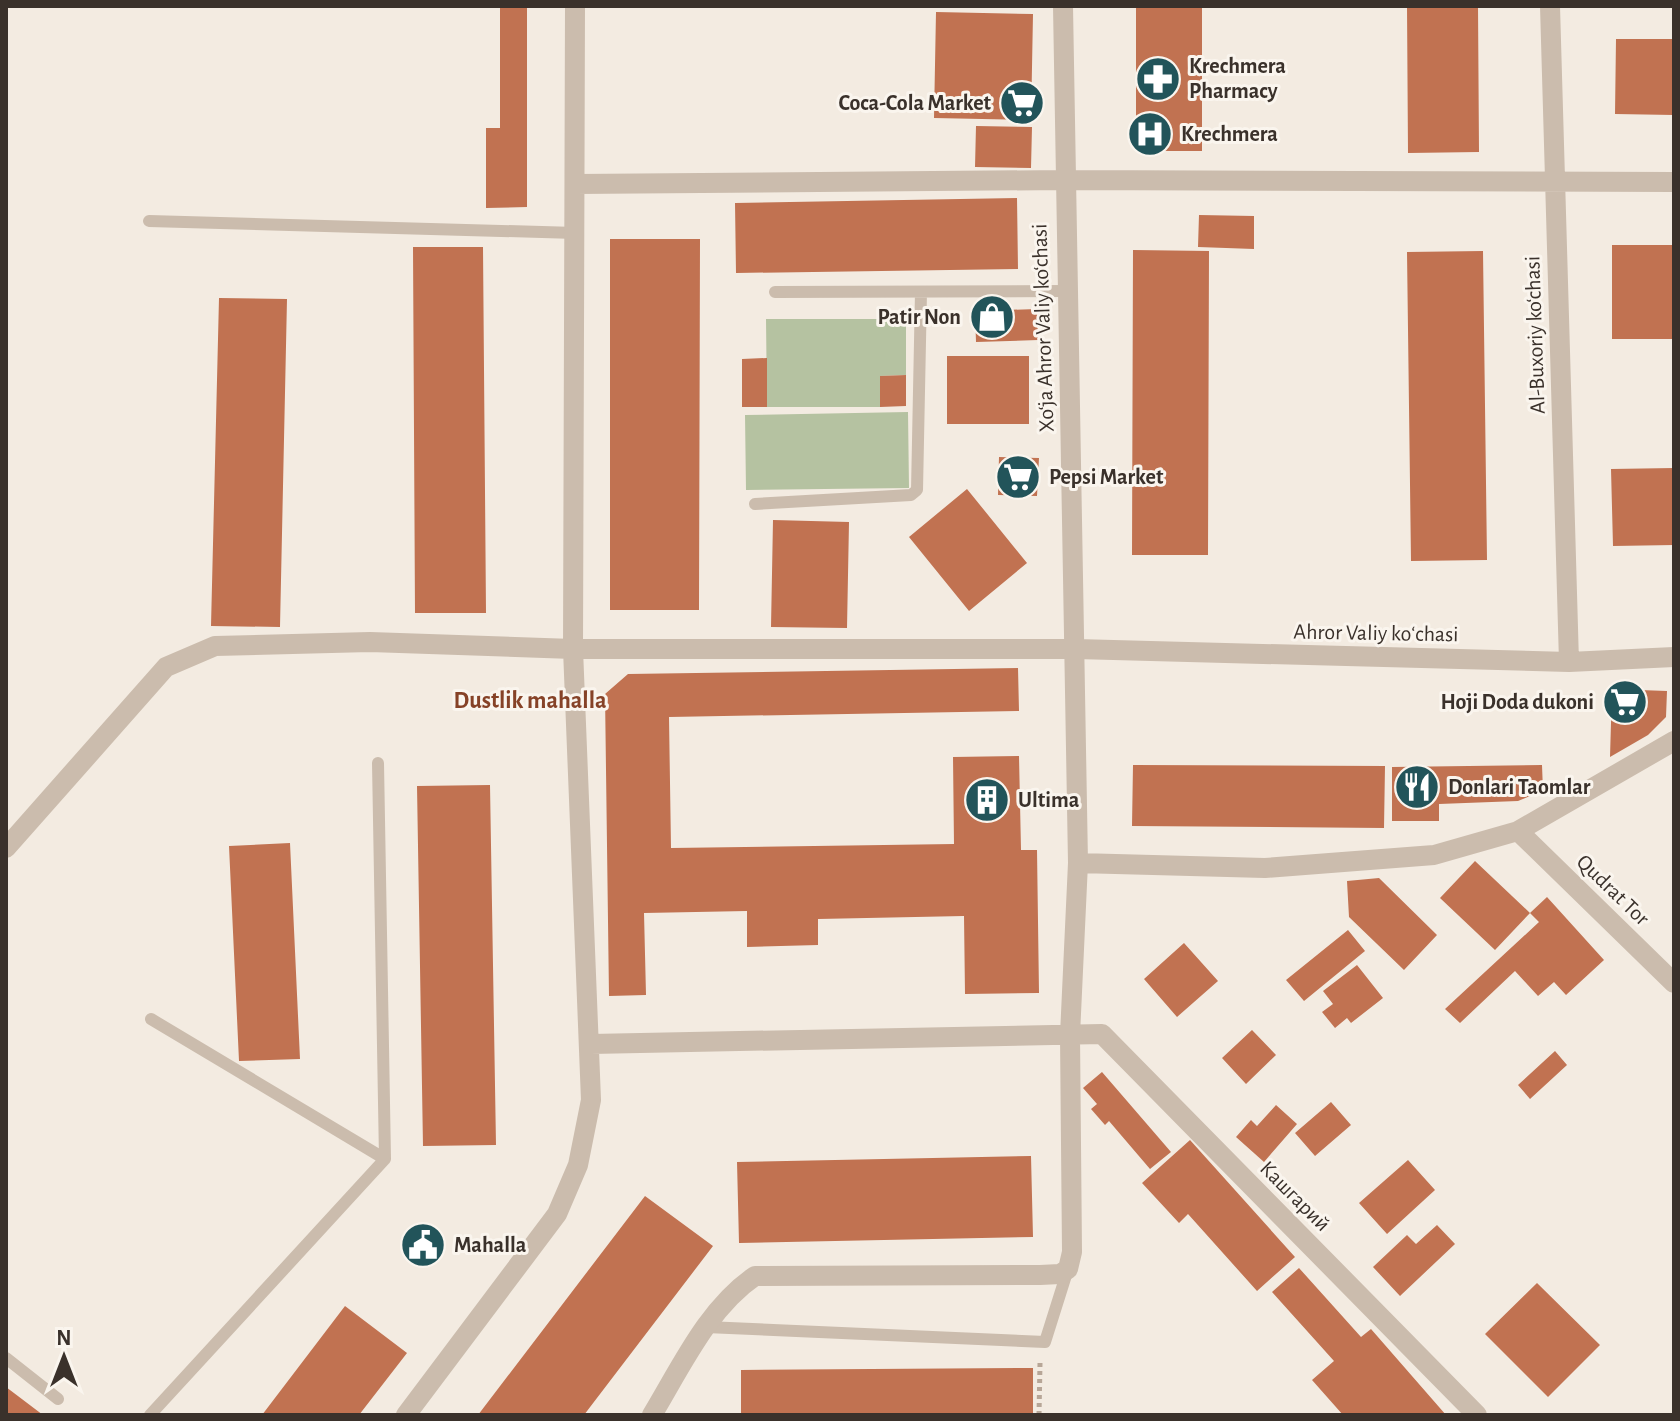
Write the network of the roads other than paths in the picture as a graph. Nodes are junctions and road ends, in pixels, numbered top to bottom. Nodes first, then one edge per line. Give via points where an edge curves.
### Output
1 (575, 6) edge
2 (1063, 6) edge
3 (1550, 6) edge
4 (1063, 180) junction
5 (1555, 182) junction
6 (1674, 182) edge
7 (576, 184) junction
8 (149, 221) dead end
9 (576, 233) junction
10 (1066, 291) junction
11 (775, 292) dead end
12 (921, 292) junction
13 (755, 504) dead end
14 (573, 649) junction
15 (1076, 649) junction
16 (1674, 657) edge
17 (1569, 662) junction
18 (1674, 741) edge
19 (378, 763) dead end
20 (1518, 831) junction
21 (6, 848) edge
22 (1078, 863) junction
23 (1674, 983) edge
24 (151, 1019) dead end
25 (1070, 1035) junction
26 (591, 1044) junction
27 (385, 1159) junction
28 (1068, 1269) junction
29 (706, 1327) junction
30 (6, 1358) edge
31 (58, 1399) dead end
32 (150, 1415) edge
33 (406, 1415) edge
34 (652, 1415) edge
35 (1477, 1415) edge

1 - 7 street
2 - 4 street, Xo‘ja Ahror Valiy ko‘chasi
3 - 5 street, Al-Buxoriy ko‘chasi
4 - 5 street
4 - 7 street
4 - 10 street, Xo‘ja Ahror Valiy ko‘chasi
5 - 6 street
5 - 17 street, Al-Buxoriy ko‘chasi
7 - 9 street
8 - 9 lane
9 - 14 street
10 - 12 lane
10 - 15 street, Xo‘ja Ahror Valiy ko‘chasi
11 - 12 lane
12 - 13 lane via 917,490 911,495
14 - 15 street
14 - 21 street via 370,642 215,646 166,667
14 - 26 street
15 - 17 street, Ahror Valiy koʻchasi
15 - 22 street, Xo‘ja Ahror Valiy ko‘chasi
16 - 17 street, Ahror Valiy koʻchasi
18 - 20 street
19 - 27 lane
20 - 22 street via 1434,855 1265,868
20 - 23 street, Qudrat Tor
22 - 25 street, Xo‘ja Ahror Valiy ko‘chasi
24 - 27 lane
25 - 26 street, Кашгарий
25 - 28 street, Xo‘ja Ahror Valiy ko‘chasi
25 - 35 street, Кашгарий via 1102,1034
26 - 33 street via 591,1100 578,1165 557,1214
27 - 32 lane
28 - 29 street via 1040,1275 755,1276
28 - 29 lane via 1045,1342
29 - 34 street
30 - 31 lane

